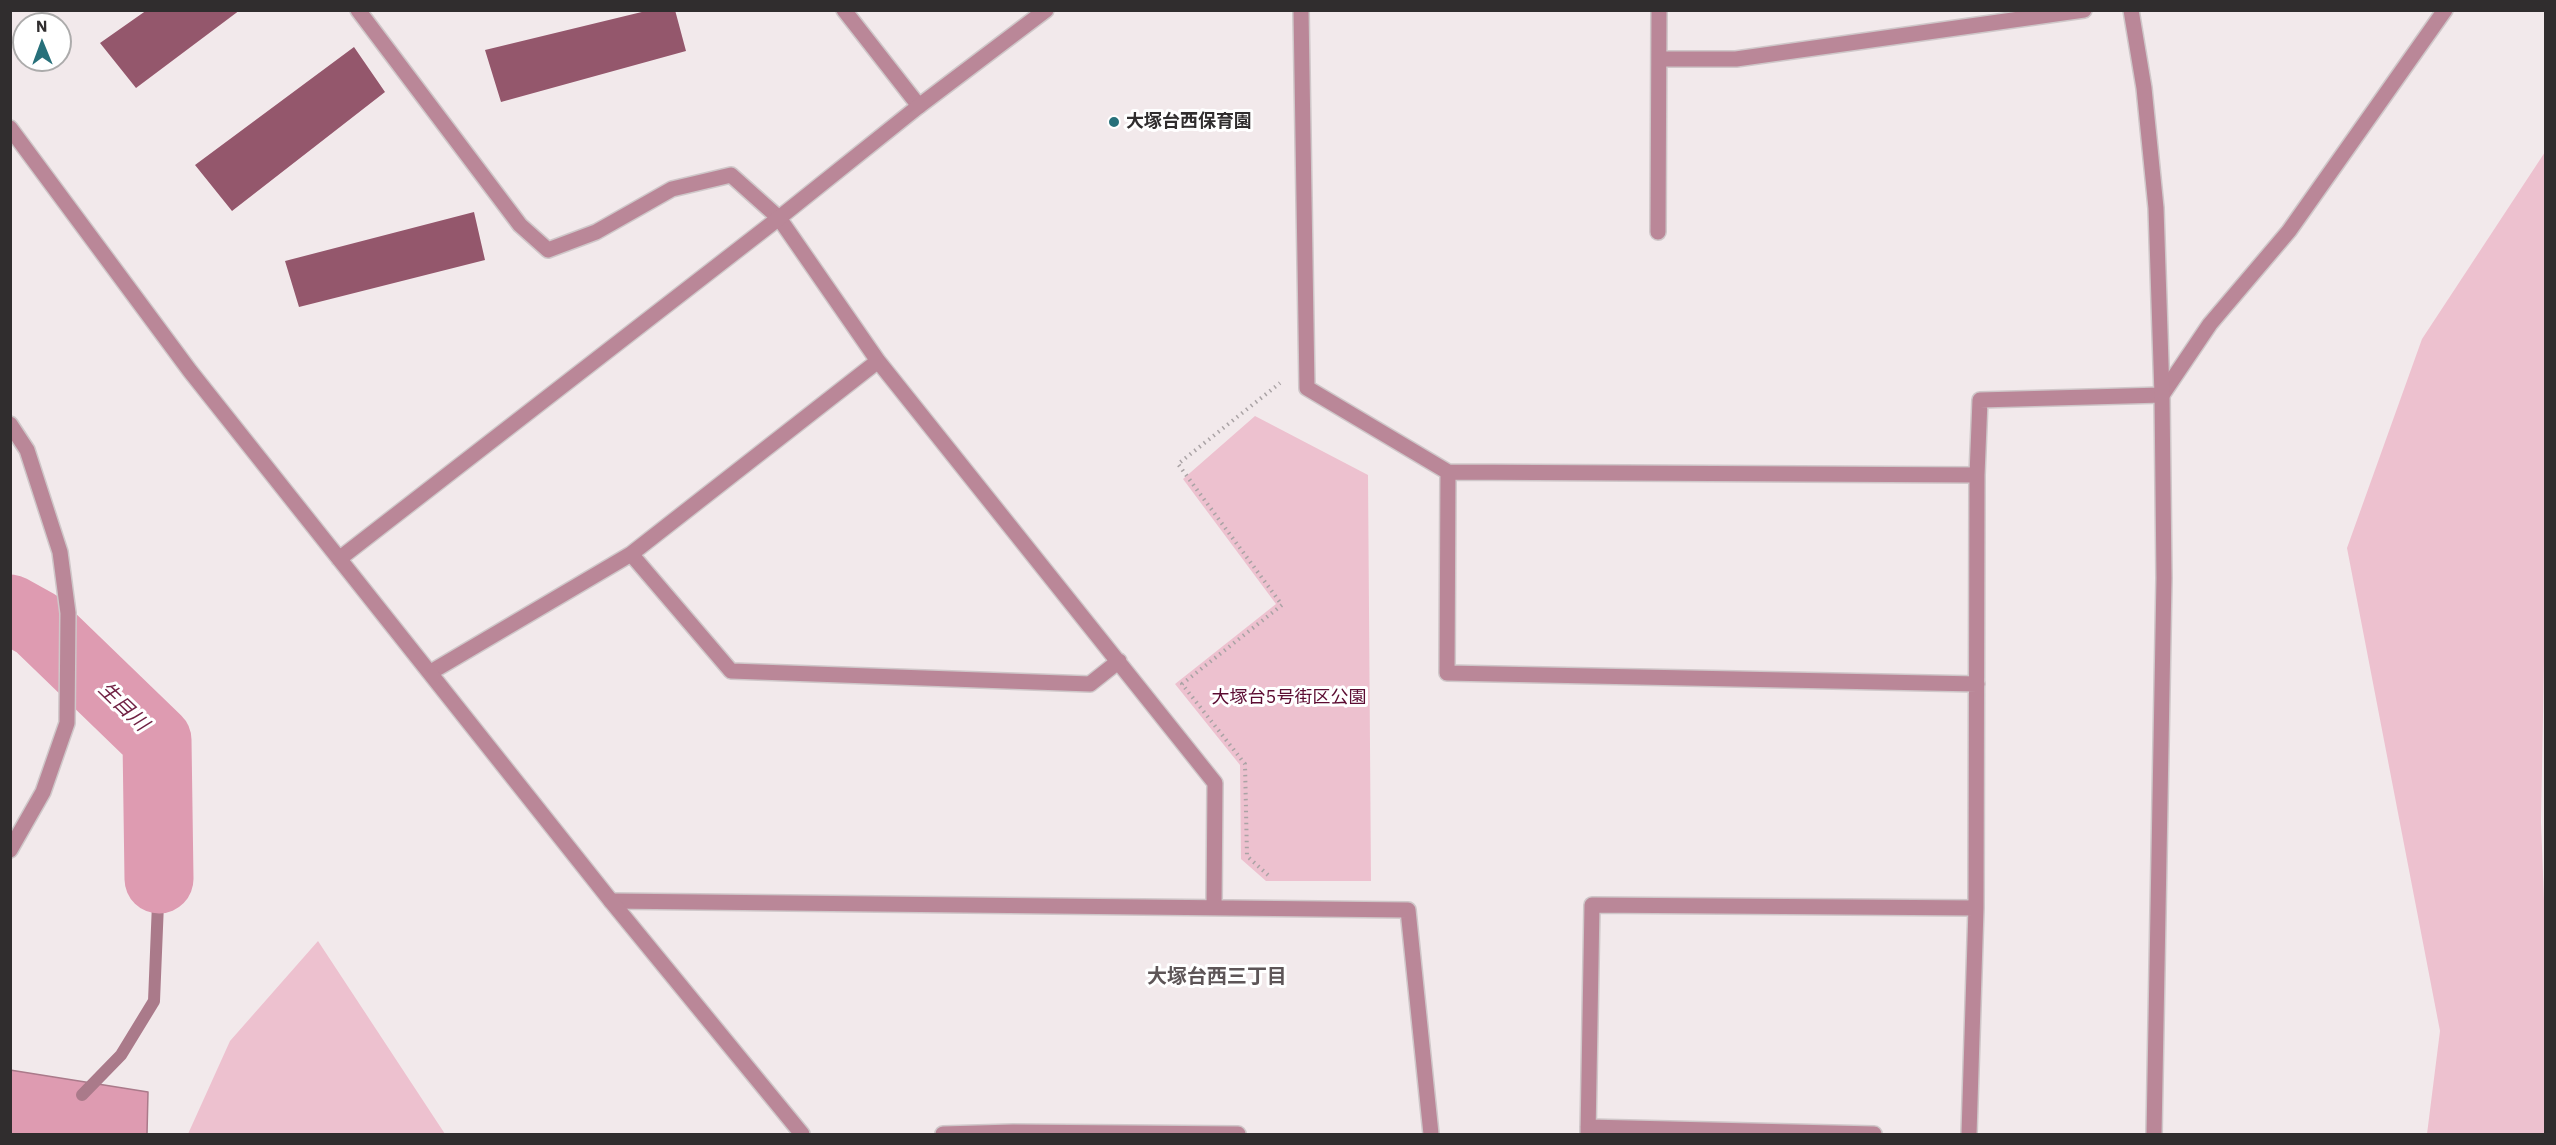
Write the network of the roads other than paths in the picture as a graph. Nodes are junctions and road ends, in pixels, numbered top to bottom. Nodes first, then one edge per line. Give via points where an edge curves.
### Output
1 (358, 10) edge
2 (844, 10) edge
3 (1046, 10) edge
4 (1301, 10) edge
5 (1659, 10) edge
6 (2084, 10) edge
7 (2131, 10) edge
8 (2445, 10) edge
9 (1660, 59) junction
10 (919, 106) junction
11 (10, 128) edge
12 (780, 218) junction
13 (1658, 232) dead end
14 (878, 361) junction
15 (2162, 395) junction
16 (10, 424) edge
17 (1448, 472) junction
18 (1977, 475) junction
19 (631, 554) junction
20 (339, 559) junction
21 (1119, 661) junction
22 (430, 672) junction
23 (1977, 684) junction
24 (10, 850) edge
25 (611, 901) junction
26 (1214, 906) junction
27 (1976, 908) junction
28 (1588, 1131) edge
29 (1014, 1133) edge
30 (802, 1134) edge
31 (943, 1134) edge
32 (1238, 1134) edge
33 (1431, 1134) edge
34 (1874, 1134) edge
35 (1969, 1134) edge
36 (2154, 1134) edge

1 - 12 street via 520,225 548,250 596,232 672,189 731,175
2 - 10 street
3 - 10 street
4 - 17 street via 1307,388
5 - 9 street
6 - 9 street via 1736,59
7 - 15 street via 2144,88 2156,208
8 - 15 street via 2289,231 2210,324
9 - 13 street
10 - 12 street
11 - 20 street via 190,371
12 - 14 street
12 - 20 street
14 - 19 street
14 - 21 street
15 - 18 street via 1980,400
15 - 36 street
16 - 24 street via 27,450 60,552 68,613 67,723 43,792
17 - 18 street
17 - 23 street via 1447,673
18 - 23 street
19 - 21 street via 731,671 1090,684
19 - 22 street
20 - 22 street
21 - 26 street via 1215,783
22 - 25 street
23 - 27 street
25 - 26 street
25 - 30 street
26 - 33 street via 1408,910
27 - 28 street via 1592,905
27 - 35 street
28 - 34 street
29 - 31 street
29 - 32 street

